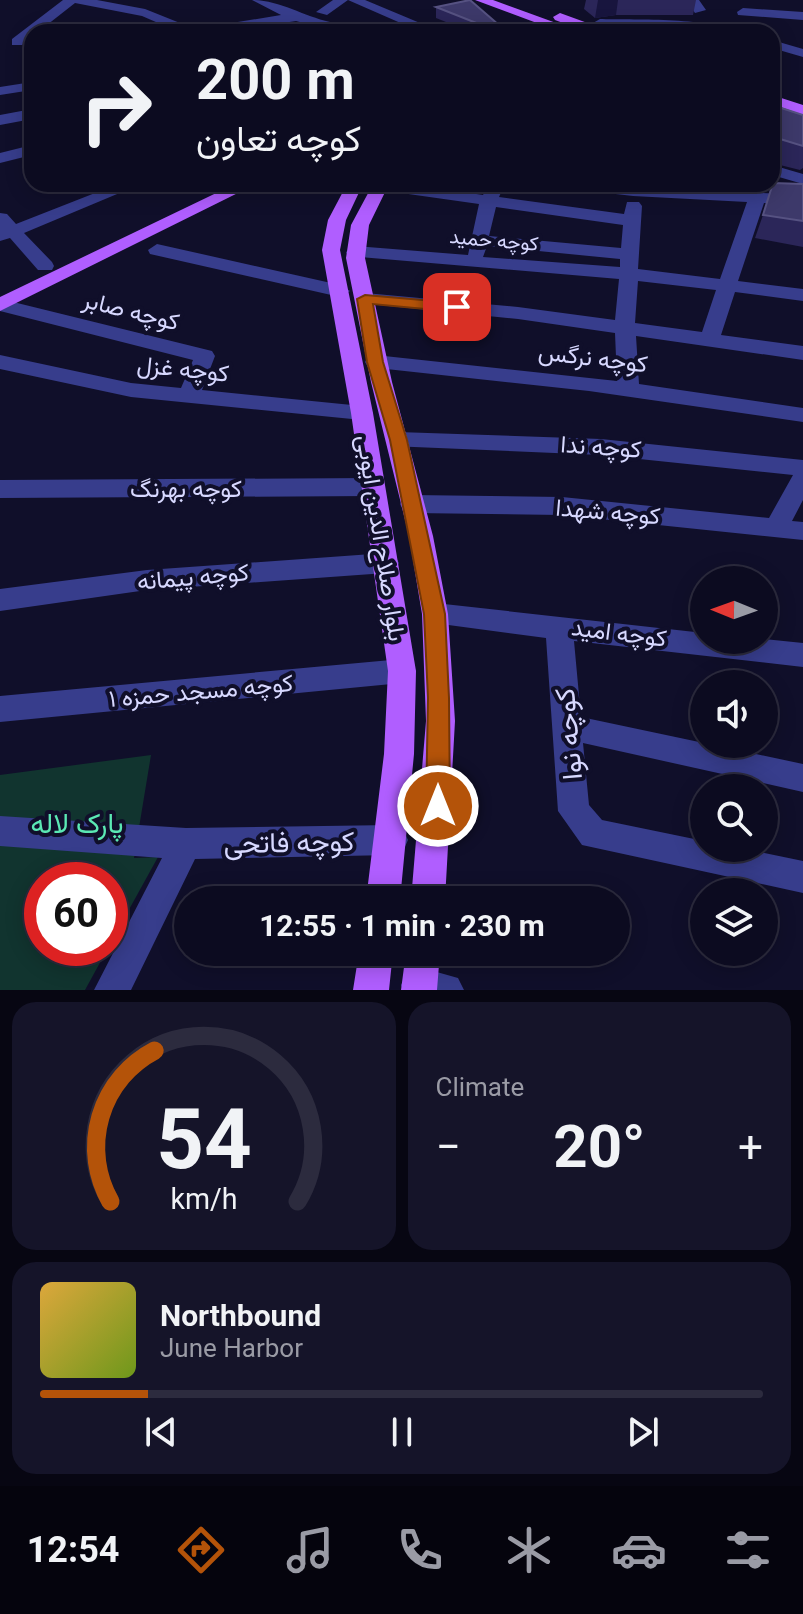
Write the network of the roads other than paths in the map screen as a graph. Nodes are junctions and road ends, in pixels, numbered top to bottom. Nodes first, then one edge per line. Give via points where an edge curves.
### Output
1 (74, 0) edge
2 (260, 0) edge
3 (342, 0) edge
4 (354, 0) edge
5 (481, 0) edge
6 (511, 0) edge
7 (787, 0) edge
8 (560, 1) edge
9 (528, 6) edge
10 (742, 11) edge
11 (322, 12) dead end
12 (192, 16) dead end
13 (781, 16) junction
14 (803, 16) edge
15 (296, 17) junction
16 (546, 17) junction
17 (170, 22) junction
18 (39, 24) edge
19 (174, 24) edge
20 (251, 24) edge
21 (313, 24) edge
22 (418, 24) edge
23 (512, 24) edge
24 (539, 24) edge
25 (559, 24) edge
26 (584, 24) edge
27 (780, 36) edge
28 (803, 36) edge
29 (780, 46) edge
30 (803, 53) edge
31 (24, 87) edge
32 (0, 91) edge
33 (780, 102) edge
34 (803, 110) edge
35 (780, 114) edge
36 (24, 116) edge
37 (0, 120) edge
38 (803, 123) edge
39 (24, 152) edge
40 (0, 158) edge
41 (780, 172) edge
42 (803, 179) edge
43 (99, 192) edge
44 (202, 192) edge
45 (231, 192) edge
46 (351, 192) edge
47 (376, 192) edge
48 (493, 192) edge
49 (633, 192) edge
50 (654, 192) edge
51 (757, 197) junction
52 (803, 200) edge
53 (632, 221) junction
54 (4, 227) edge
55 (478, 240) junction
56 (157, 250) dead end
57 (355, 252) junction
58 (475, 260) junction
59 (631, 264) junction
60 (45, 266) junction
61 (726, 286) junction
62 (340, 291) junction
63 (803, 295) edge
64 (0, 299) edge
65 (365, 299) junction
66 (625, 327) junction
67 (710, 338) junction
68 (803, 353) edge
69 (0, 362) edge
70 (375, 362) junction
71 (628, 387) junction
72 (188, 397) junction
73 (362, 413) junction
74 (803, 415) edge
75 (398, 440) junction
76 (803, 468) edge
77 (803, 478) edge
78 (372, 487) junction
79 (0, 489) edge
80 (412, 504) junction
81 (776, 528) junction
82 (803, 531) edge
83 (386, 563) junction
84 (0, 600) edge
85 (435, 614) junction
86 (559, 627) junction
87 (803, 655) edge
88 (402, 671) junction
89 (0, 709) edge
90 (568, 727) junction
91 (803, 778) edge
92 (0, 831) edge
93 (392, 840) junction
94 (186, 844) junction
95 (803, 877) edge
96 (385, 886) edge
97 (429, 886) edge
98 (374, 966) edge
99 (112, 990) edge
100 (371, 990) edge

1 - 17 street
1 - 18 street
2 - 15 street
3 - 11 street
4 - 22 street
5 - 9 main road
6 - 9 main road
7 - 13 street
8 - 16 main road
9 - 16 main road
9 - 23 main road
10 - 13 street
12 - 17 street
13 - 14 street
15 - 20 street
15 - 21 street
16 - 24 main road
16 - 25 main road
16 - 26 main road
17 - 19 street
27 - 28 street
29 - 30 street
31 - 32 street
33 - 34 main road
35 - 38 main road
36 - 37 street
39 - 40 street
41 - 42 street
43 - 54 street
44 - 60 main road
45 - 64 main road
46 - 62 main road, بلوار صلاح الدین ایوبی via 332,235
47 - 57 main road, بلوار صلاح الدین ایوبی via 357,231
48 - 53 street
48 - 55 street
49 - 53 street
50 - 51 street
51 - 52 street
51 - 61 street
53 - 59 street
54 - 60 street
55 - 58 street
55 - 59 street
56 - 62 street
57 - 58 street, کوچه حمید
57 - 65 main road, بلوار صلاح الدین ایوبی
58 - 59 street, کوچه حمید
59 - 61 street
59 - 66 street
60 - 64 main road
61 - 63 street
61 - 67 street
62 - 73 main road, بلوار صلاح الدین ایوبی
64 - 72 street, کوچه صابر via 205,356
65 - 66 street
65 - 70 main road, بلوار صلاح الدین ایوبی
66 - 67 street
66 - 71 street
67 - 68 street
69 - 72 street, کوچه غزل
70 - 71 street, کوچه نرگس
70 - 75 main road, بلوار صلاح الدین ایوبی
71 - 74 street, کوچه نرگس
72 - 73 street, کوچه غزل
73 - 78 main road, بلوار صلاح الدین ایوبی
75 - 76 street, کوچه ندا via 574,445
75 - 80 main road, بلوار صلاح الدین ایوبی
77 - 81 street
78 - 79 street, کوچه بهرنگ
78 - 83 main road, بلوار صلاح الدین ایوبی
80 - 81 street, کوچه شهدا via 562,506
80 - 85 main road, بلوار صلاح الدین ایوبی
81 - 82 street, کوچه شهدا
83 - 84 street, کوچه پیمانه via 147,580
83 - 88 main road, بلوار صلاح الدین ایوبی
85 - 86 street, کوچه امید
85 - 97 main road, بلوار صلاح الدین ایوبی via 438,806
86 - 87 street, کوچه امید
86 - 90 street, کوچه نوا
88 - 89 street, کوچه مسجد حمزه ۱
88 - 93 main road, بلوار صلاح الدین ایوبی
90 - 91 street
90 - 95 street, کوچه نوا via 574,811 593,834
92 - 94 street, کوچه فاتحی
93 - 94 street, کوچه فاتحی
93 - 96 main road, بلوار صلاح الدین ایوبی
94 - 99 street
98 - 100 main road

